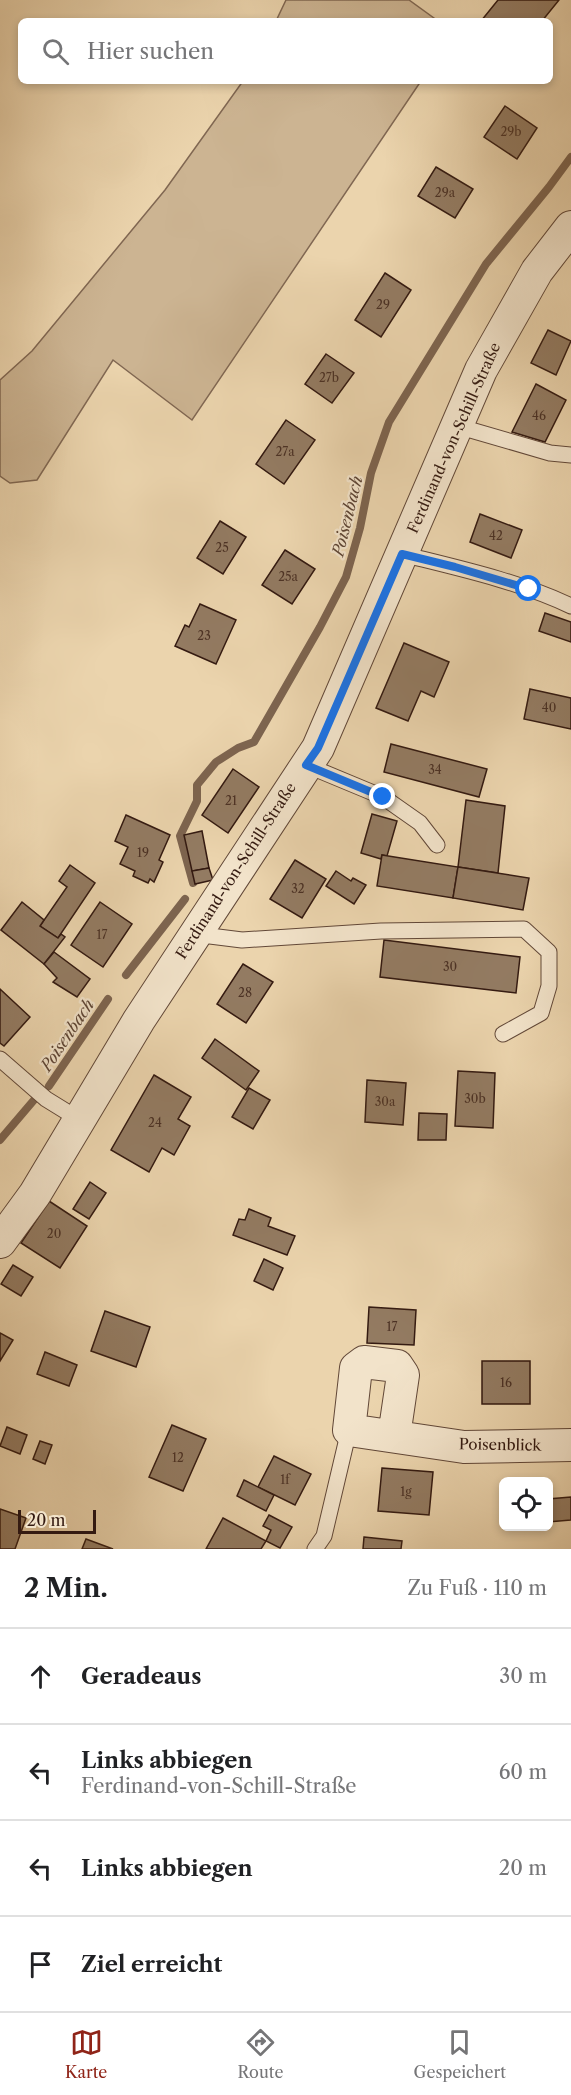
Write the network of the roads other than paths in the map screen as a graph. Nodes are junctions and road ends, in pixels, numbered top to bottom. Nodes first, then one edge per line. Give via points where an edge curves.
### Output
1 (571, 227) edge
2 (457, 426) junction
3 (571, 455) edge
4 (402, 554) junction
5 (571, 606) edge
6 (306, 765) junction
7 (437, 845) dead end
8 (194, 934) junction
9 (503, 1034) dead end
10 (0, 1059) edge
11 (80, 1120) junction
12 (0, 1242) edge
13 (349, 1430) junction
14 (394, 1436) junction
15 (571, 1445) edge
16 (315, 1549) edge

1 - 2 street, Ferdinand-von-Schill-Straße via 537,271 481,370
2 - 3 lane via 550,453
2 - 4 street, Ferdinand-von-Schill-Straße
4 - 5 lane via 529,589
4 - 6 street, Ferdinand-von-Schill-Straße via 318,748
6 - 7 lane via 383,797 420,823
6 - 8 street, Ferdinand-von-Schill-Straße
8 - 9 lane via 242,940 381,931 524,929 549,952 549,986 541,1013
8 - 11 street, Ferdinand-von-Schill-Straße
10 - 11 lane via 45,1099
11 - 12 street, Ferdinand-von-Schill-Straße
13 - 14 street, Poisenblick
13 - 14 street via 356,1368 364,1362 398,1366 403,1375
13 - 16 lane via 324,1536
14 - 15 street, Poisenblick via 464,1447

